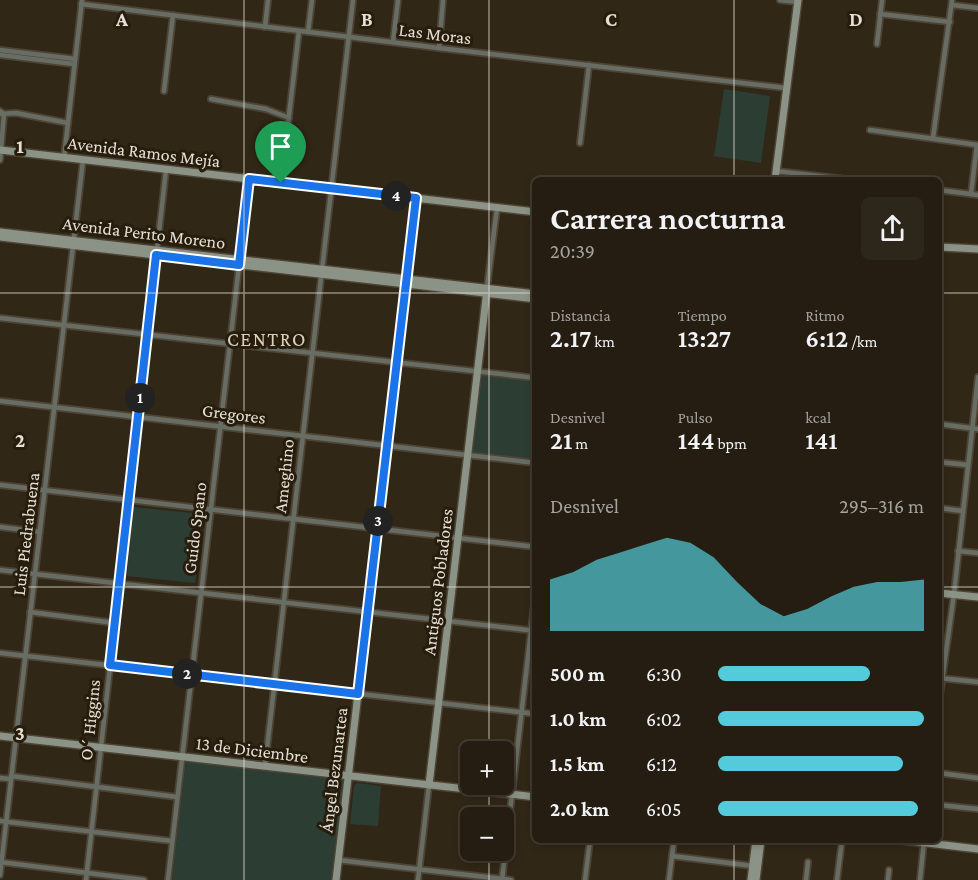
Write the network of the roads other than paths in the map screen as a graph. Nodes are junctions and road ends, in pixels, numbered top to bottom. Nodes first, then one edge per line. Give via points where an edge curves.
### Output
1 (268, 0) edge
2 (312, 0) edge
3 (353, 0) edge
4 (398, 0) edge
5 (442, 0) edge
6 (780, 0) edge
7 (882, 0) edge
8 (797, 1) edge
9 (82, 2) edge
10 (952, 3) edge
11 (978, 8) edge
12 (880, 14) junction
13 (173, 15) junction
14 (950, 22) junction
15 (265, 27) junction
16 (299, 31) junction
17 (308, 32) junction
18 (349, 37) junction
19 (393, 42) junction
20 (877, 44) dead end
21 (439, 48) junction
22 (2, 53) edge
23 (75, 62) junction
24 (589, 65) junction
25 (786, 88) junction
26 (164, 91) dead end
27 (211, 99) dead end
28 (2, 113) edge
29 (289, 118) junction
30 (68, 123) junction
31 (870, 130) dead end
32 (933, 138) junction
33 (580, 143) dead end
34 (977, 145) edge
35 (1, 150) edge
36 (64, 158) junction
37 (0, 160) edge
38 (83, 160) junction
39 (166, 170) junction
40 (776, 171) junction
41 (775, 177) edge
42 (827, 177) edge
43 (249, 179) junction
44 (281, 183) junction
45 (331, 189) junction
46 (942, 190) edge
47 (971, 194) junction
48 (978, 195) edge
49 (416, 198) junction
50 (497, 208) junction
51 (532, 212) edge
52 (0, 232) edge
53 (0, 237) edge
54 (74, 243) junction
55 (942, 247) edge
56 (978, 249) edge
57 (156, 253) junction
58 (239, 262) junction
59 (321, 272) junction
60 (406, 282) junction
61 (487, 287) junction
62 (532, 293) edge
63 (532, 298) edge
64 (0, 318) edge
65 (64, 325) junction
66 (147, 335) junction
67 (230, 344) junction
68 (312, 354) junction
69 (397, 364) junction
70 (477, 372) junction
71 (978, 376) edge
72 (532, 378) edge
73 (0, 400) edge
74 (54, 407) junction
75 (138, 417) junction
76 (942, 424) edge
77 (220, 426) junction
78 (975, 429) edge
79 (302, 436) junction
80 (387, 446) junction
81 (468, 454) junction
82 (532, 462) edge
83 (942, 462) edge
84 (968, 465) junction
85 (0, 485) edge
86 (45, 490) junction
87 (129, 500) junction
88 (942, 508) edge
89 (211, 509) junction
90 (963, 511) junction
91 (293, 519) junction
92 (0, 527) edge
93 (377, 528) junction
94 (40, 532) junction
95 (458, 538) junction
96 (532, 547) edge
97 (958, 551) junction
98 (978, 553) edge
99 (0, 570) edge
100 (35, 574) junction
101 (119, 583) junction
102 (201, 593) junction
103 (942, 593) edge
104 (954, 594) junction
105 (978, 597) edge
106 (283, 602) junction
107 (30, 612) junction
108 (368, 612) junction
109 (448, 621) junction
110 (115, 623) junction
111 (532, 631) edge
112 (532, 638) edge
113 (0, 653) edge
114 (25, 656) junction
115 (110, 665) junction
116 (942, 666) edge
117 (191, 675) junction
118 (942, 678) edge
119 (978, 682) edge
120 (274, 684) junction
121 (358, 694) junction
122 (439, 703) junction
123 (521, 713) junction
124 (532, 714) edge
125 (0, 736) edge
126 (16, 738) junction
127 (100, 748) junction
128 (182, 757) junction
129 (265, 766) junction
130 (942, 773) edge
131 (348, 776) junction
132 (514, 777) edge
133 (0, 778) edge
134 (11, 778) junction
135 (978, 778) edge
136 (429, 785) junction
137 (96, 787) junction
138 (460, 789) edge
139 (512, 795) joint
140 (177, 797) junction
141 (532, 797) edge
142 (942, 805) edge
143 (978, 809) edge
144 (3, 821) edge
145 (91, 831) junction
146 (172, 841) junction
147 (590, 843) edge
148 (674, 843) edge
149 (756, 843) edge
150 (761, 843) edge
151 (842, 843) edge
152 (924, 843) edge
153 (938, 843) edge
154 (978, 849) edge
155 (672, 856) junction
156 (338, 860) junction
157 (1, 862) edge
158 (808, 862) dead end
159 (753, 866) junction
160 (419, 870) junction
161 (889, 870) dead end
162 (86, 873) junction
163 (0, 875) edge
164 (502, 879) edge
165 (86, 880) edge
166 (144, 880) edge
167 (168, 880) edge
168 (336, 880) edge
169 (418, 880) edge
170 (512, 880) edge
171 (585, 880) edge
172 (669, 880) edge
173 (751, 880) edge
174 (756, 880) edge
175 (806, 880) edge
176 (837, 880) edge
177 (888, 880) edge
178 (920, 880) edge

1 - 15 street
2 - 17 street
3 - 18 street, Ameghino
4 - 19 street
5 - 21 street
6 - 8 street
7 - 12 street
8 - 25 street
9 - 13 street, Las Moras
9 - 23 street
10 - 11 street
10 - 14 street
12 - 14 street
12 - 20 street
13 - 15 street, Las Moras
13 - 26 street
14 - 32 street
15 - 16 street, Las Moras
16 - 17 street, Las Moras
16 - 29 street
17 - 18 street, Las Moras
18 - 19 street, Las Moras
18 - 45 street, Ameghino
19 - 21 street, Las Moras
21 - 24 street, Las Moras
22 - 23 street
23 - 30 street
24 - 25 street, Las Moras
24 - 33 street
25 - 40 street
27 - 29 street via 266,109
28 - 30 street
28 - 35 street
29 - 44 street
30 - 36 street
31 - 32 street
32 - 34 street
34 - 47 street
35 - 36 street, Avenida Ramos Mejía
35 - 37 street
36 - 38 street, Avenida Ramos Mejía
38 - 39 street, Avenida Ramos Mejía
38 - 54 street, Luis Piedrabuena
39 - 43 street, Avenida Ramos Mejía
39 - 57 street, O´ Higgins
40 - 41 street
40 - 42 street
43 - 44 street, Avenida Ramos Mejía
43 - 58 street, Guido Spano
44 - 45 street, Avenida Ramos Mejía
45 - 49 street, Avenida Ramos Mejía
45 - 59 street, Ameghino
46 - 47 street
47 - 48 street
49 - 50 street, Avenida Ramos Mejía
49 - 60 street, Ángel Bezunartea
50 - 51 street, Avenida Ramos Mejía
50 - 61 street, Antiguos Pobladores
52 - 54 street, Avenida Perito Moreno
53 - 54 street, Avenida Perito Moreno
54 - 57 street, Avenida Perito Moreno
54 - 65 street, Luis Piedrabuena
55 - 56 street
57 - 58 street, Avenida Perito Moreno
57 - 66 street, O´ Higgins
58 - 59 street, Avenida Perito Moreno
58 - 67 street, Guido Spano
59 - 60 street, Avenida Perito Moreno
59 - 68 street, Ameghino
60 - 61 street, Avenida Perito Moreno
60 - 69 street, Ángel Bezunartea
61 - 62 street, Avenida Perito Moreno
61 - 63 street, Avenida Perito Moreno
61 - 70 street, Antiguos Pobladores
64 - 65 street
65 - 66 street
65 - 74 street, Luis Piedrabuena
66 - 67 street
66 - 75 street, O´ Higgins
67 - 68 street
67 - 77 street, Guido Spano
68 - 69 street
68 - 79 street, Ameghino
69 - 70 street
69 - 80 street, Ángel Bezunartea
70 - 72 street
70 - 81 street, Antiguos Pobladores
71 - 78 street
73 - 74 street, Gregores
74 - 75 street, Gregores
74 - 86 street, Luis Piedrabuena
75 - 77 street, Gregores
75 - 87 street, O´ Higgins
76 - 78 street
77 - 79 street, Gregores
77 - 89 street, Guido Spano
78 - 84 street
79 - 80 street, Gregores
79 - 91 street, Ameghino
80 - 81 street, Gregores
80 - 93 street, Ángel Bezunartea
81 - 82 street, Gregores
81 - 95 street, Antiguos Pobladores
83 - 84 street
84 - 90 street
85 - 86 street
86 - 87 street
86 - 94 street, Luis Piedrabuena
87 - 89 street
87 - 101 street, O´ Higgins
88 - 90 street
89 - 91 street
89 - 102 street, Guido Spano
90 - 97 street
91 - 93 street
91 - 106 street, Ameghino
92 - 94 street
93 - 95 street
93 - 108 street, Ángel Bezunartea
94 - 100 street, Luis Piedrabuena
95 - 96 street
95 - 109 street, Antiguos Pobladores
97 - 98 street
97 - 104 street
99 - 100 street
100 - 101 street
100 - 107 street, Luis Piedrabuena
101 - 102 street
101 - 110 street, O´ Higgins
102 - 106 street
102 - 117 street, Guido Spano
103 - 104 street
104 - 105 street
104 - 116 street
106 - 108 street
106 - 120 street, Ameghino
107 - 110 street
107 - 114 street, Luis Piedrabuena
108 - 109 street
108 - 121 street, Ángel Bezunartea
109 - 111 street
109 - 122 street, Antiguos Pobladores
110 - 115 street, O´ Higgins
112 - 123 street
113 - 114 street
114 - 115 street
114 - 126 street, Luis Piedrabuena
115 - 117 street
115 - 127 street, O´ Higgins
117 - 120 street
117 - 128 street, Guido Spano
118 - 119 street
120 - 121 street
120 - 129 street, Ameghino
121 - 122 street
121 - 131 street, Ángel Bezunartea
122 - 123 street
122 - 136 street, Antiguos Pobladores
123 - 124 street
123 - 132 street
125 - 126 street, 13 de Diciembre
126 - 127 street, 13 de Diciembre
126 - 134 street, Luis Piedrabuena
127 - 128 street, 13 de Diciembre
127 - 137 street, O´ Higgins
128 - 129 street, 13 de Diciembre
128 - 140 street, Guido Spano
129 - 131 street, 13 de Diciembre
130 - 135 street
131 - 136 street, 13 de Diciembre
131 - 156 street, Ángel Bezunartea
133 - 134 street
134 - 137 street
134 - 144 street, Luis Piedrabuena
136 - 138 street, 13 de Diciembre
136 - 160 street, Antiguos Pobladores
137 - 140 street
137 - 145 street, O´ Higgins
139 - 141 street, 13 de Diciembre
139 - 164 street
140 - 146 street, Guido Spano
142 - 143 street
144 - 145 street
144 - 157 street, Luis Piedrabuena
145 - 146 street
145 - 162 street, O´ Higgins
146 - 167 street, Guido Spano
147 - 171 street
148 - 155 street
149 - 159 street
150 - 174 street
151 - 176 street
152 - 178 street
153 - 154 street
155 - 159 street
155 - 172 street
156 - 160 street
156 - 168 street, Ángel Bezunartea
157 - 162 street
157 - 163 street, Luis Piedrabuena
158 - 175 street
159 - 173 street
160 - 164 street
160 - 169 street, Antiguos Pobladores
161 - 177 street
162 - 165 street, O´ Higgins
162 - 166 street
164 - 170 street

